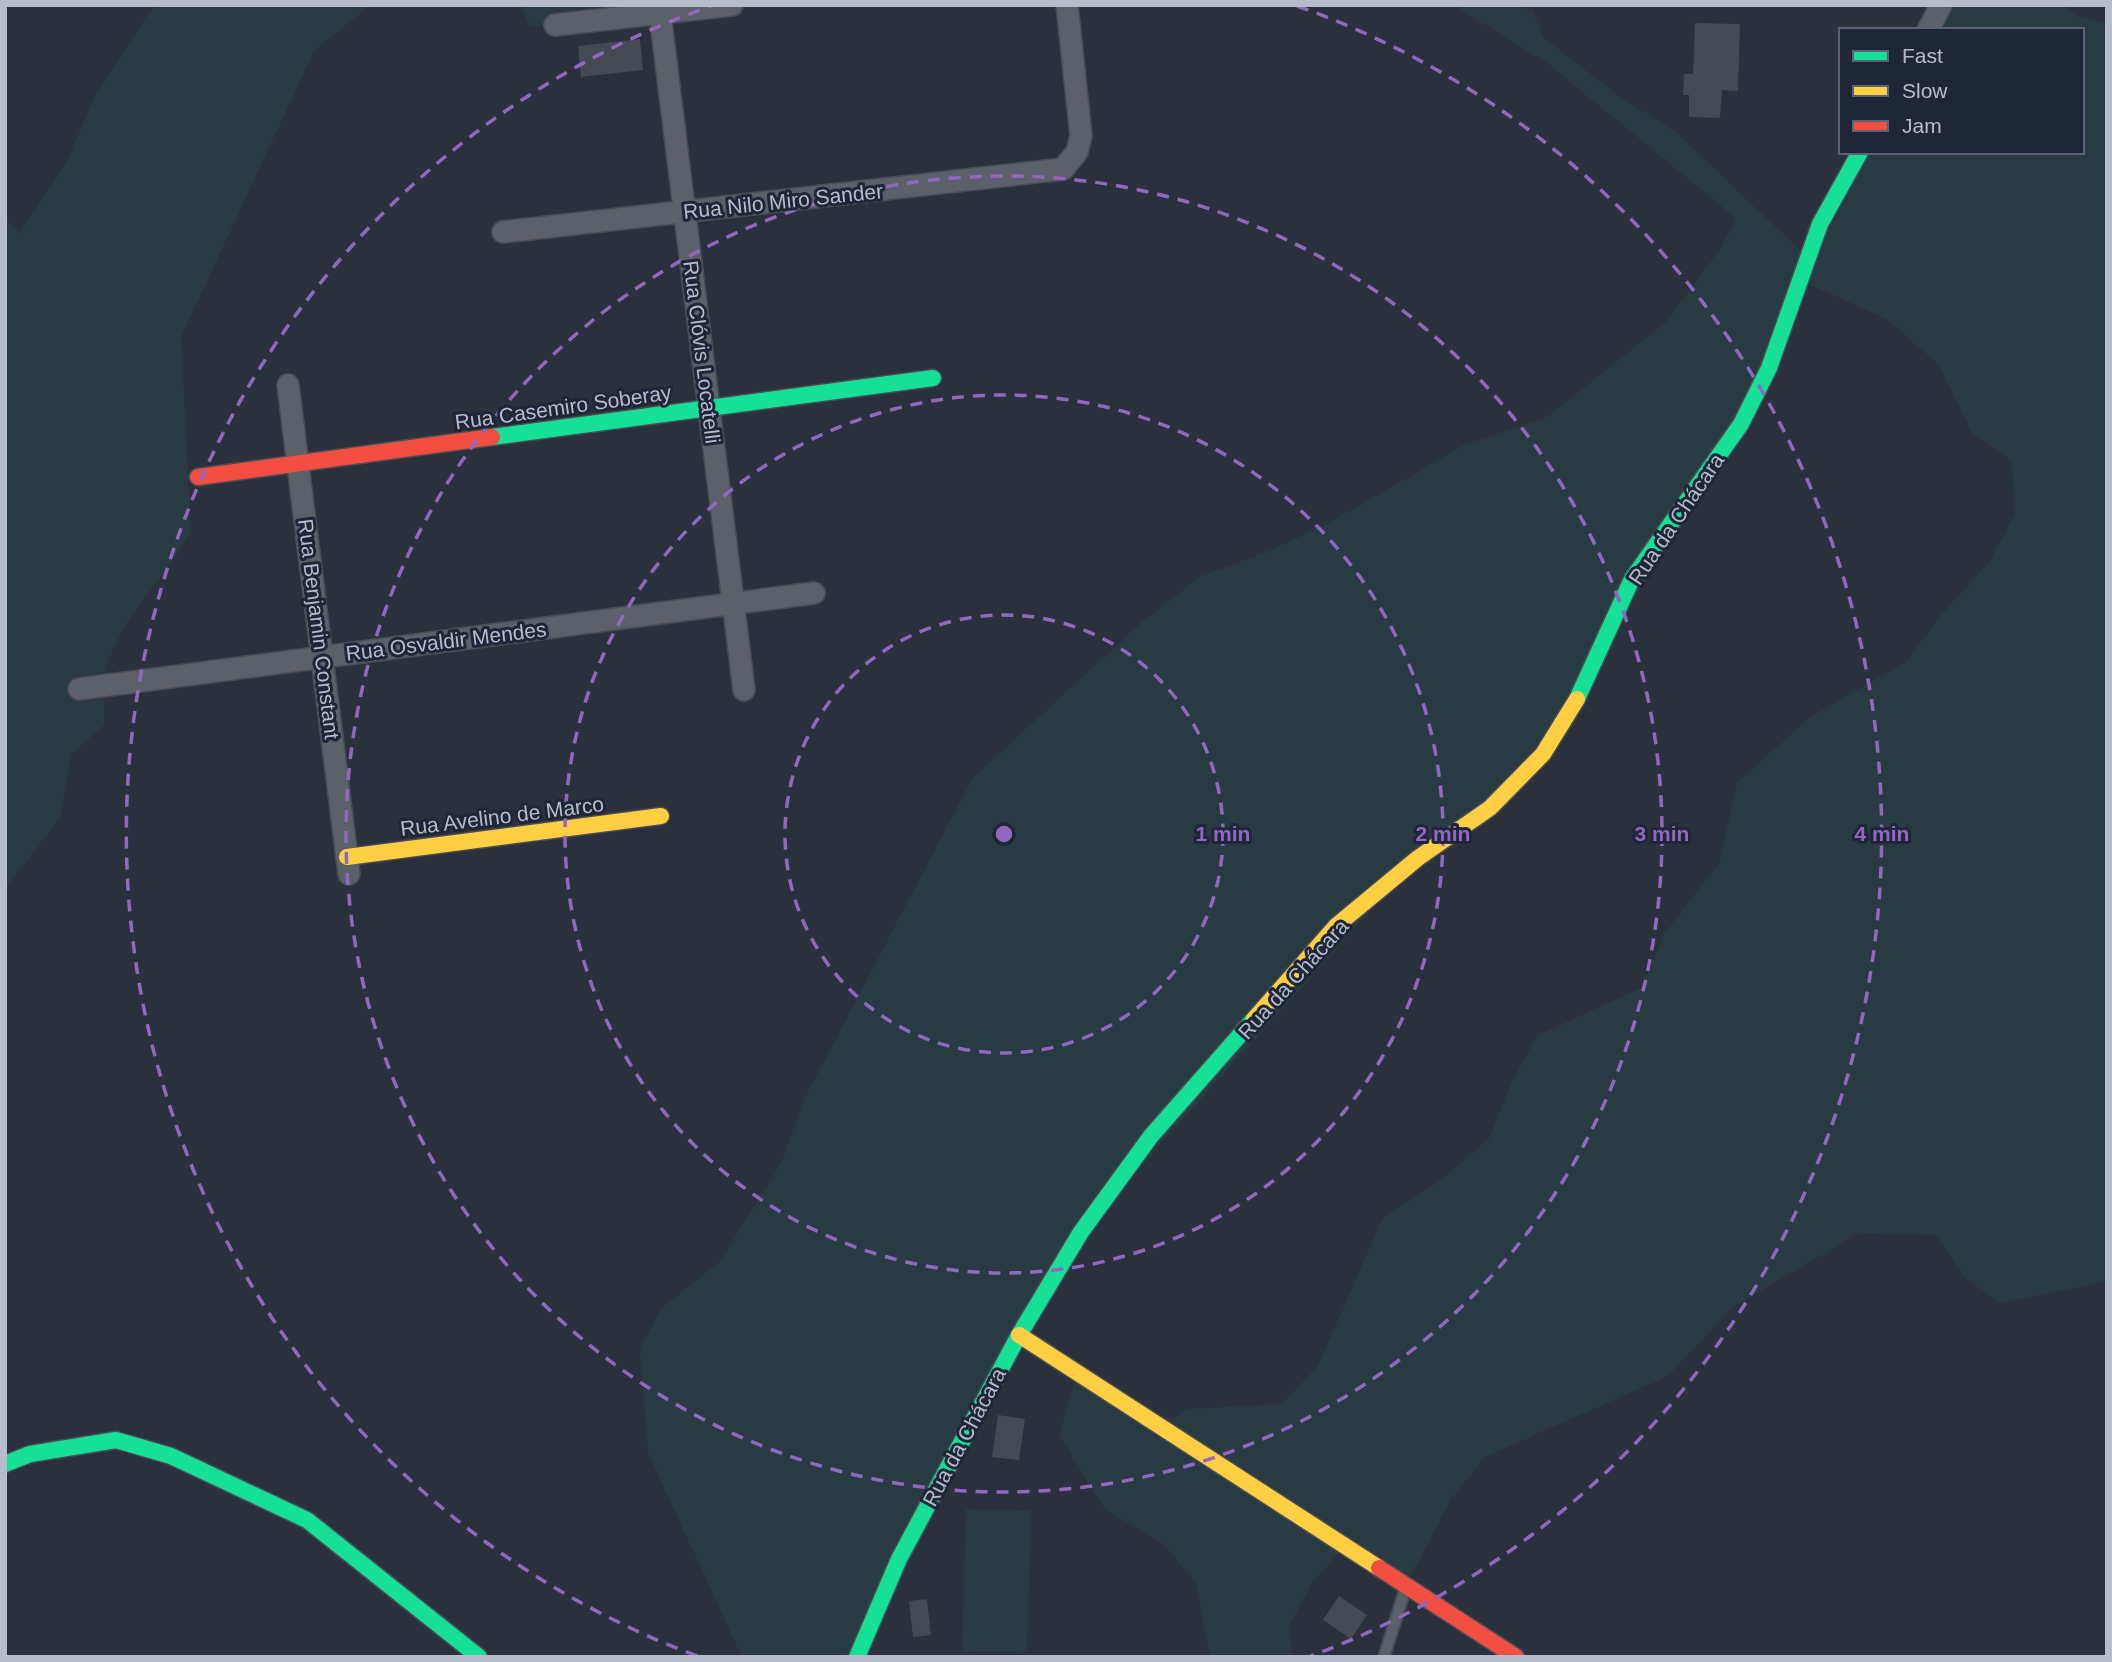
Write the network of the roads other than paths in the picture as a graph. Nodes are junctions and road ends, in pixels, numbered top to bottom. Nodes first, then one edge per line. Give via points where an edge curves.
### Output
1 (732, 5) edge
2 (1067, 5) edge
3 (1941, 5) edge
4 (660, 14) junction
5 (555, 25) dead end
6 (1929, 28) edge
7 (1859, 154) edge
8 (685, 212) junction
9 (503, 232) dead end
10 (933, 378) dead end
11 (288, 385) dead end
12 (709, 408) junction
13 (298, 463) junction
14 (198, 477) dead end
15 (814, 593) dead end
16 (733, 604) junction
17 (322, 657) junction
18 (79, 689) dead end
19 (744, 690) dead end
20 (662, 816) dead end
21 (348, 865) joint
22 (1019, 1335) junction
23 (5, 1464) edge
24 (1407, 1584) junction
25 (479, 1657) edge
26 (857, 1657) edge
27 (1384, 1657) edge
28 (1516, 1657) edge

1 - 4 street
2 - 8 street, Rua Nilo Miro Sander via 1082,136 1077,152 1063,169
3 - 6 street
4 - 5 street
4 - 8 street, Rua Clóvis Locatelli
7 - 22 street, Rua da Chácara via 1821,224 1769,368 1741,425 1632,579 1583,690 1543,754 1490,808 1418,858 1336,926 1151,1136 1081,1232
8 - 9 street, Rua Nilo Miro Sander
8 - 12 street, Rua Clóvis Locatelli
10 - 12 street, Rua Casemiro Soberay
11 - 13 street, Rua Benjamin Constant
12 - 13 street, Rua Casemiro Soberay
12 - 16 street, Rua Clóvis Locatelli
13 - 14 street, Rua Casemiro Soberay
13 - 17 street, Rua Benjamin Constant
15 - 16 street, Rua Osvaldir Mendes
16 - 17 street, Rua Osvaldir Mendes
16 - 19 street, Rua Clóvis Locatelli
17 - 18 street, Rua Osvaldir Mendes
17 - 21 street, Rua Benjamin Constant
20 - 21 street, Rua Avelino de Marco
22 - 24 street
22 - 26 street, Rua da Chácara via 899,1559
23 - 25 street via 30,1454 116,1440 171,1456 307,1520
24 - 27 lane
24 - 28 street

